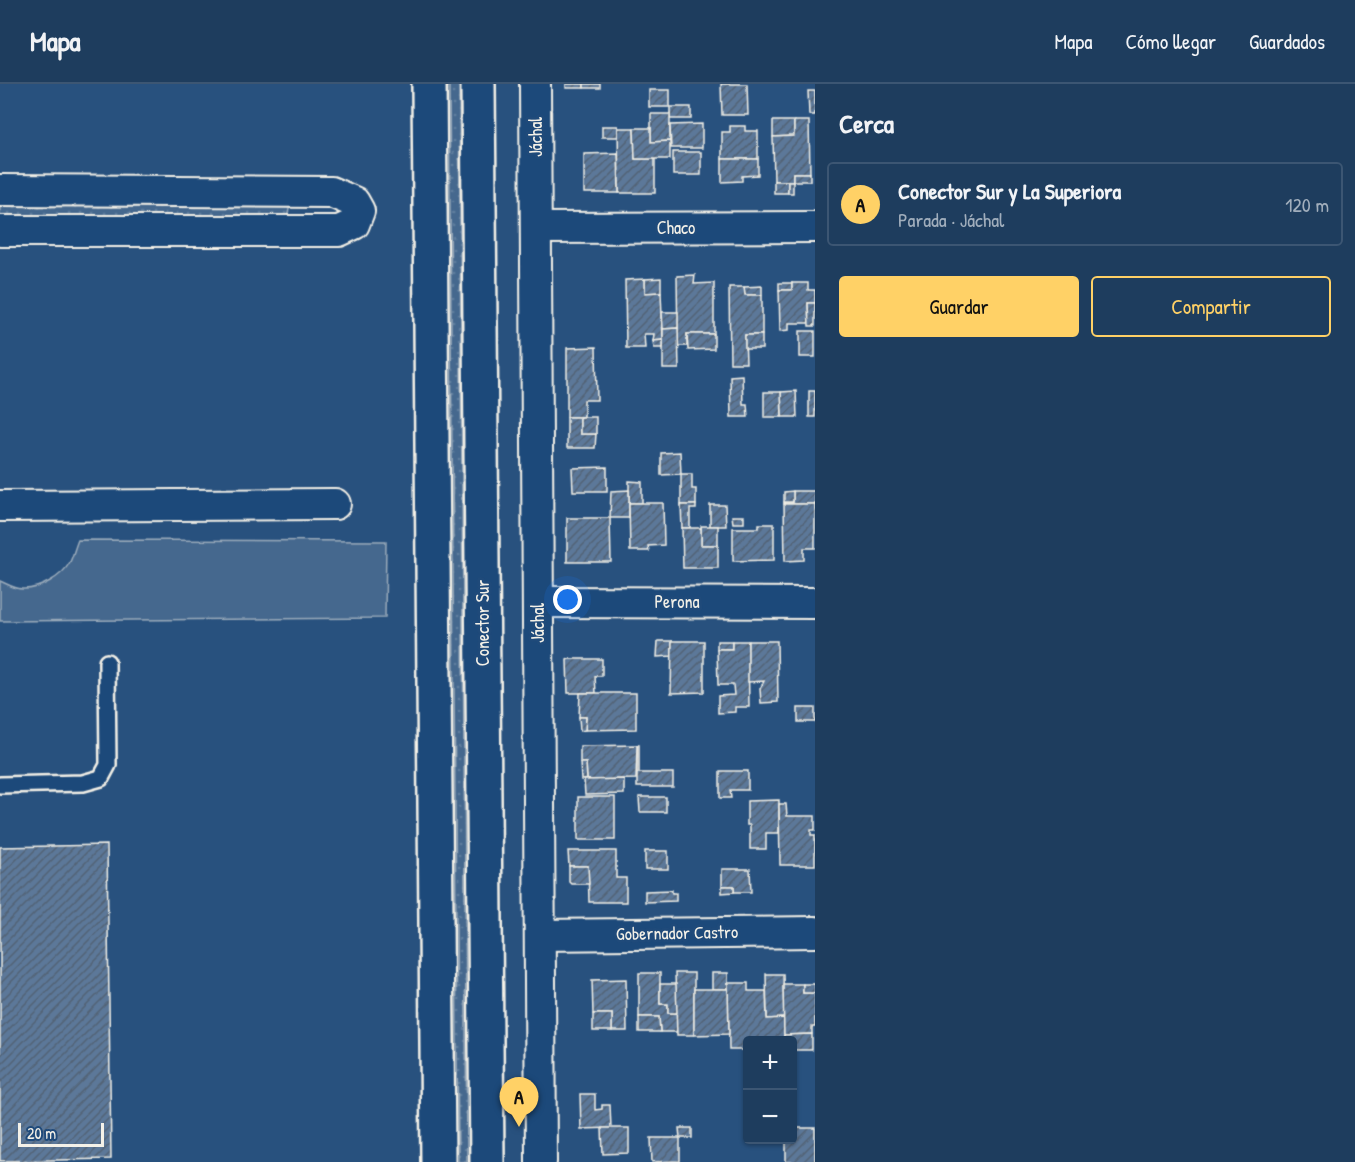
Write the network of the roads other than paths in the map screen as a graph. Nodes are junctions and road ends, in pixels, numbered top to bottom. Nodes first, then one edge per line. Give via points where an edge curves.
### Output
1 (429, 84) edge
2 (478, 84) edge
3 (535, 84) edge
4 (0, 190) edge
5 (815, 227) edge
6 (536, 228) junction
7 (0, 231) edge
8 (335, 504) dead end
9 (0, 506) edge
10 (538, 602) junction
11 (815, 603) edge
12 (107, 662) dead end
13 (0, 785) edge
14 (815, 932) edge
15 (540, 935) junction
16 (438, 1162) edge
17 (487, 1162) edge
18 (541, 1162) edge

1 - 16 main road
2 - 17 main road, Conector Sur
3 - 6 street, Jáchal
4 - 7 street via 331,192 354,201 359,211 354,224 339,231
5 - 6 street, Chaco
6 - 10 street, Jáchal
8 - 9 street
10 - 11 street, Perona
10 - 15 street, Jáchal
12 - 13 lane via 108,765 101,778 83,783
14 - 15 street, Gobernador Castro
15 - 18 street, Jáchal

